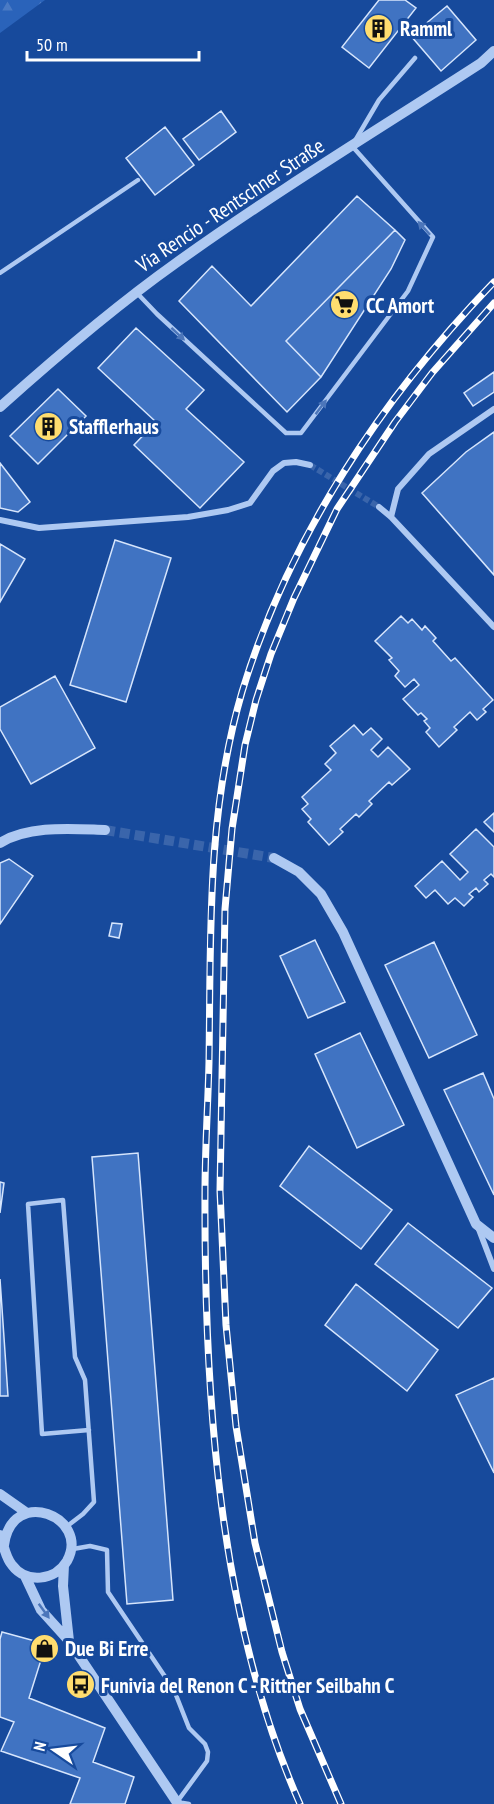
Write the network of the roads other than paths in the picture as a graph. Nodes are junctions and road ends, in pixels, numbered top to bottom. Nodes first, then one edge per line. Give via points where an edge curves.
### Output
1 (494, 51) edge
2 (415, 58) dead end
3 (352, 146) junction
4 (138, 180) dead end
5 (0, 273) edge
6 (136, 293) junction
7 (0, 407) edge
8 (494, 409) edge
9 (310, 465) tunnel mouth
10 (379, 507) tunnel mouth
11 (391, 517) junction
12 (0, 520) edge
13 (494, 627) edge
14 (105, 830) tunnel mouth
15 (0, 843) edge
16 (274, 858) tunnel mouth
17 (476, 1224) junction
18 (494, 1238) edge
19 (494, 1269) edge
20 (89, 1430) junction
21 (0, 1494) edge
22 (27, 1513) junction
23 (66, 1527) junction
24 (3, 1549) edge
25 (71, 1549) junction
26 (64, 1565) junction
27 (25, 1576) junction
28 (69, 1641) junction
29 (177, 1804) edge
30 (189, 1804) edge

1 - 3 street, Via Rencio - Rentschner Straße
2 - 3 lane via 379,100
3 - 6 street, Via Rencio - Rentschner Straße
6 -> 3 lane via 286,433 301,433 408,291 432,237
4 - 5 lane
6 - 7 street, Via Rencio - Rentschner Straße via 77,338
8 - 11 street via 429,454 398,489
9 - 12 street via 284,463 273,471 250,503 228,510 188,517 39,528
10 - 11 street
11 - 13 street
14 - 15 street via 51,829
16 - 17 street via 299,872 321,894 343,932
17 - 18 street
17 - 19 street
20 - 20 lane via 86,1380 75,1357 63,1200 28,1204 42,1434
20 - 23 lane via 94,1502
21 - 22 street
22 - 23 street via 49,1513
22 - 24 street via 10,1526
23 - 25 street
24 - 27 street via 16,1571
25 - 26 street
25 - 29 lane via 90,1546 107,1550 108,1592 174,1690 189,1728 205,1744 207,1761
26 - 27 street via 46,1577
26 - 28 street
27 -> 28 street via 41,1610
28 - 29 street
29 - 30 lane

